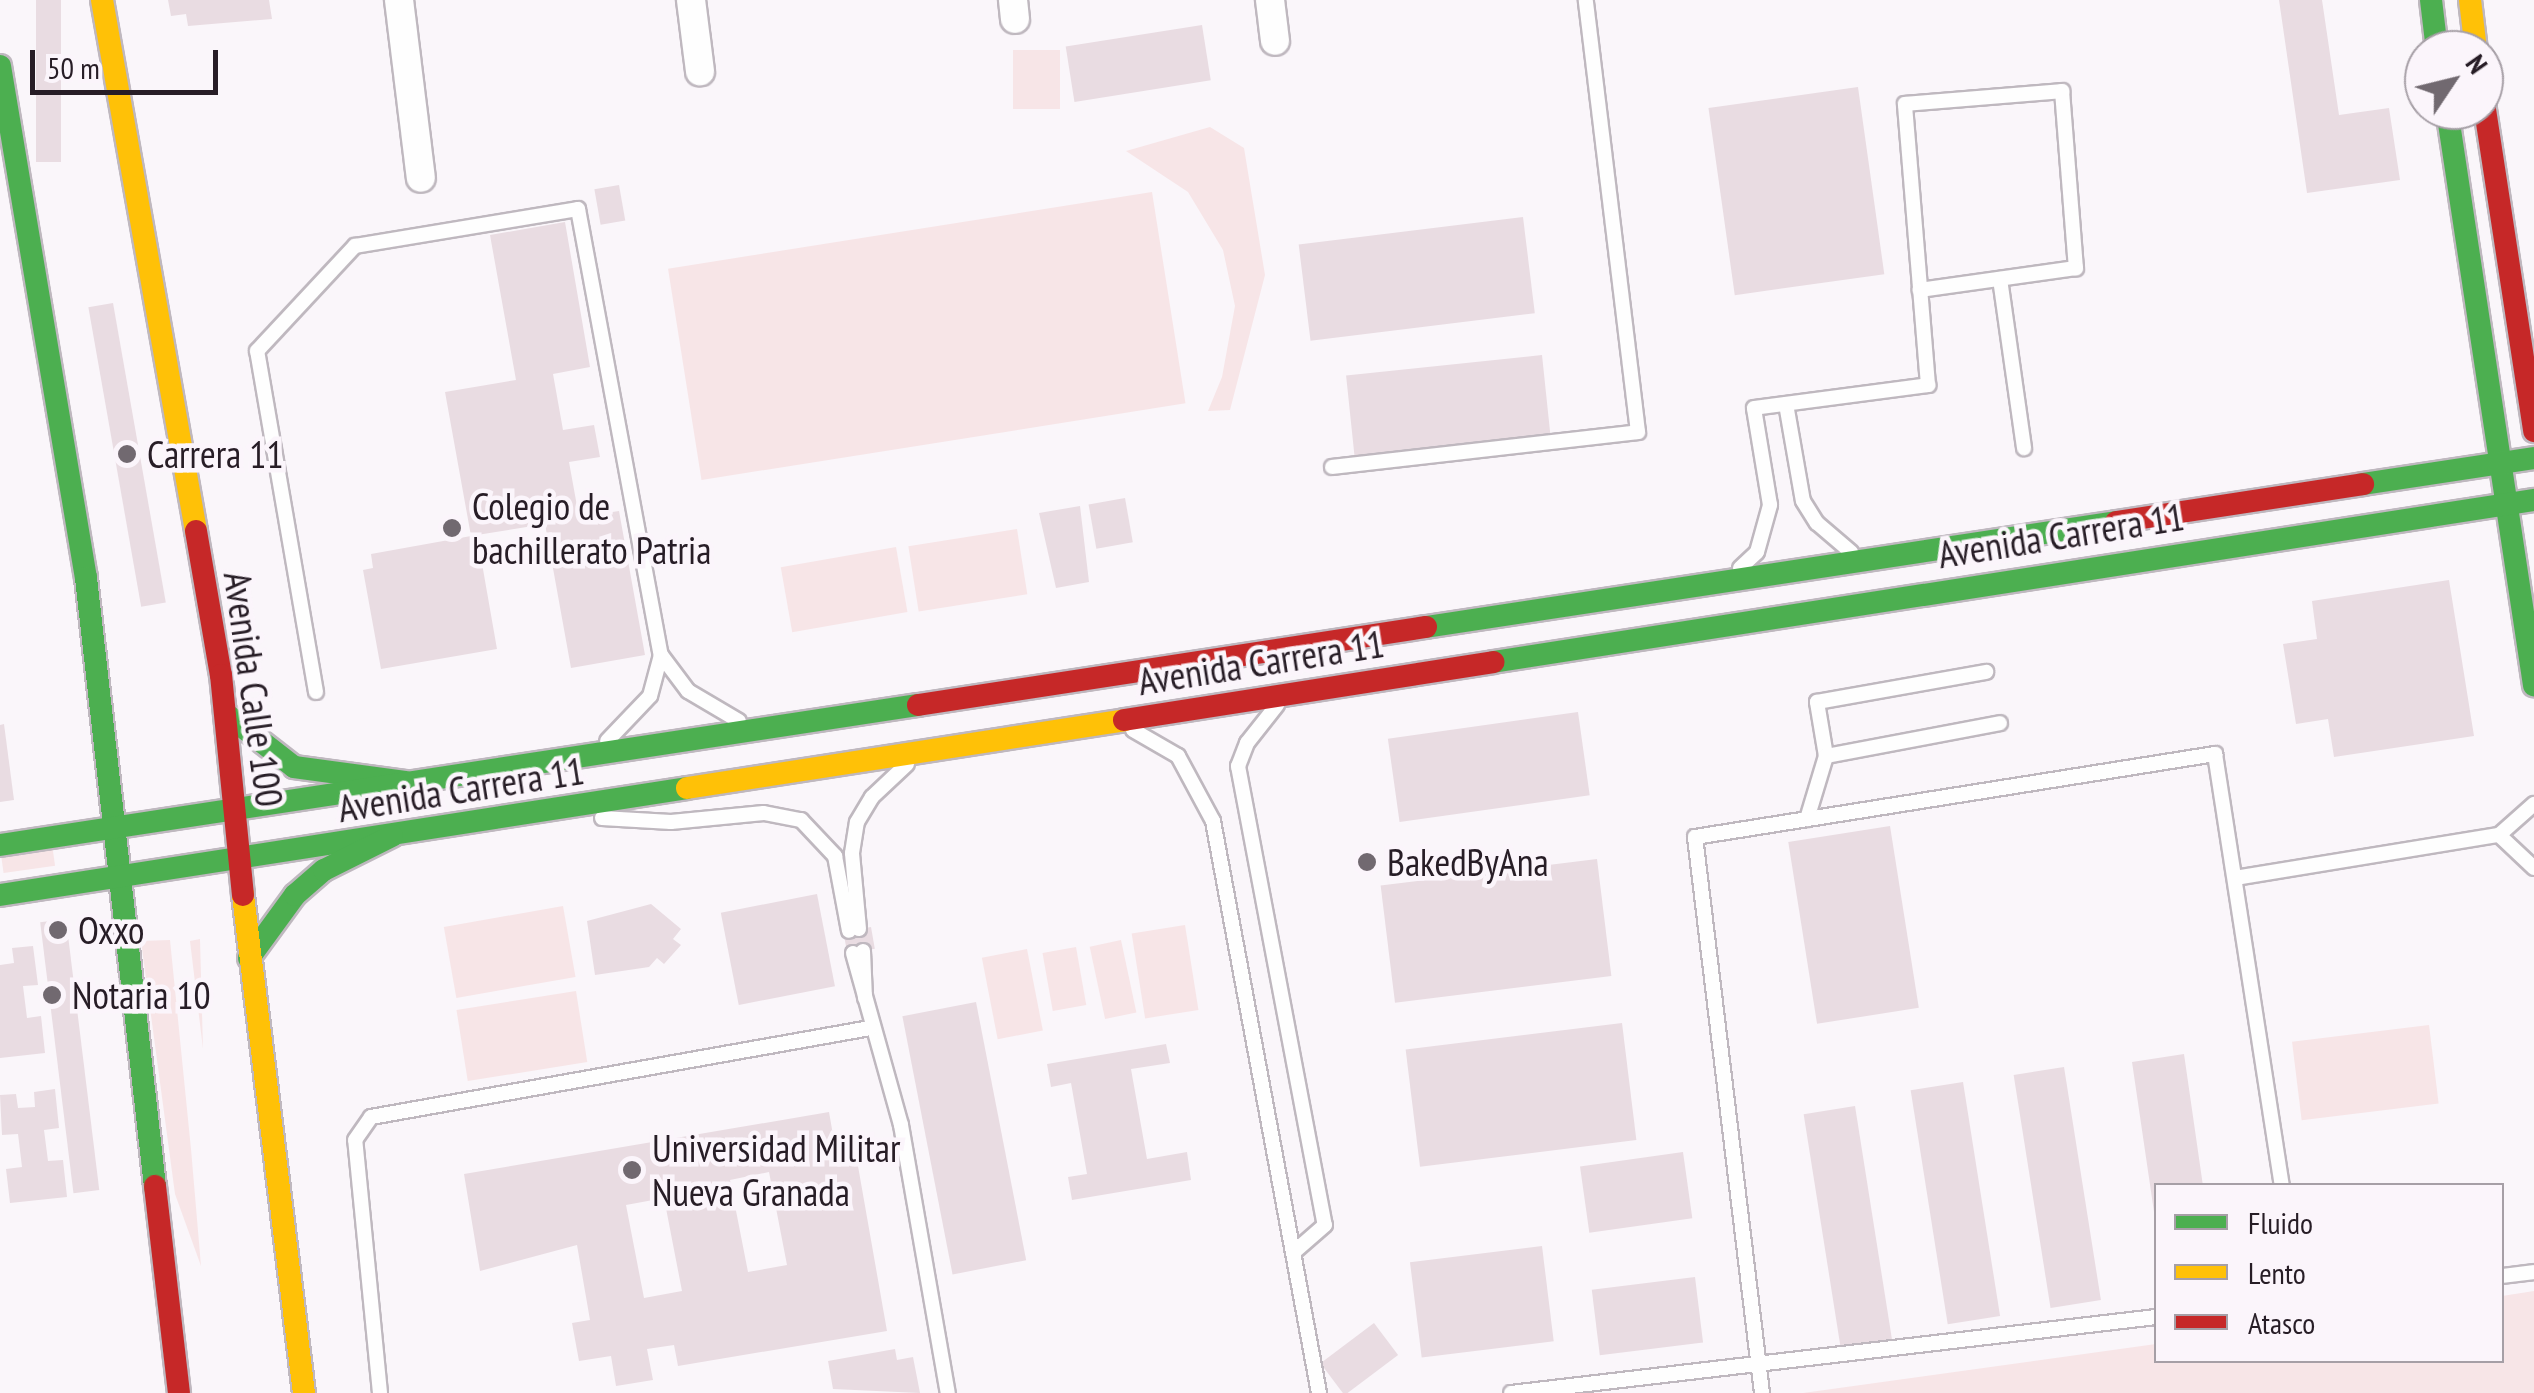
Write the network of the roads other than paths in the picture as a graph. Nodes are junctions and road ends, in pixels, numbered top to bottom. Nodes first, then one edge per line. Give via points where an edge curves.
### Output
1 (102, 0) edge
2 (399, 0) edge
3 (691, 0) edge
4 (1270, 0) edge
5 (1586, 0) edge
6 (2431, 0) edge
7 (2470, 0) edge
8 (2435, 30) edge
9 (2474, 30) edge
10 (1275, 41) dead end
11 (0, 66) edge
12 (700, 72) dead end
13 (2450, 130) edge
14 (2490, 130) edge
15 (421, 178) dead end
16 (29, 231) junction
17 (0, 235) edge
18 (2522, 274) edge
19 (2000, 279) junction
20 (1920, 290) junction
21 (2491, 377) junction
22 (2530, 381) edge
23 (1786, 404) junction
24 (2534, 432) edge
25 (2024, 448) dead end
26 (2534, 458) edge
27 (2502, 463) junction
28 (1332, 467) dead end
29 (2429, 474) junction
30 (2534, 500) edge
31 (2509, 504) junction
32 (2418, 518) junction
33 (1865, 558) junction
34 (2518, 570) junction
35 (1719, 583) junction
36 (661, 655) junction
37 (1986, 672) dead end
38 (2534, 685) edge
39 (316, 692) dead end
40 (1296, 692) junction
41 (226, 714) junction
42 (1110, 721) junction
43 (2000, 724) dead end
44 (753, 728) junction
45 (591, 753) junction
46 (916, 756) junction
47 (1826, 756) junction
48 (405, 782) junction
49 (2534, 804) edge
50 (236, 808) junction
51 (526, 813) junction
52 (1807, 819) junction
53 (114, 828) junction
54 (2500, 835) junction
55 (392, 836) junction
56 (0, 845) edge
57 (240, 858) junction
58 (2534, 868) edge
59 (119, 877) junction
60 (2235, 878) junction
61 (0, 895) edge
62 (858, 952) dead end
63 (250, 958) junction
64 (870, 1028) junction
65 (2282, 1183) edge
66 (1296, 1250) junction
67 (2534, 1272) edge
68 (2504, 1276) edge
69 (2154, 1316) edge
70 (1758, 1364) junction
71 (179, 1393) edge
72 (304, 1393) edge
73 (380, 1393) edge
74 (948, 1393) edge
75 (1320, 1393) edge
76 (1510, 1393) edge
77 (1762, 1393) edge

1 - 41 main road, Avenida Calle 100
2 - 15 street
3 - 12 street
4 - 10 street
5 - 28 lane via 1638,432
6 - 8 main road
7 - 9 main road
11 - 16 main road
13 - 21 main road
14 - 18 main road
16 - 17 street
16 - 53 main road via 86,578
18 - 22 main road
19 - 20 lane
19 - 20 lane via 2076,268 2062,91 1905,104
19 - 25 lane
20 - 23 lane via 1928,386
21 - 27 main road
21 - 29 main road via 2475,424
22 - 24 main road
23 - 33 lane via 1803,501 1830,538
23 - 35 lane via 1754,408 1770,505 1767,530 1757,552
26 - 27 main road, Avenida Carrera 11
27 - 29 main road, Avenida Carrera 11
27 - 31 main road
29 - 33 main road, Avenida Carrera 11
30 - 31 main road, Avenida Carrera 11
31 - 32 main road, Avenida Carrera 11
31 - 34 main road
32 - 34 main road via 2482,540
32 - 40 main road, Avenida Carrera 11
33 - 35 main road, Avenida Carrera 11
34 - 38 main road
35 - 44 main road, Avenida Carrera 11
36 - 39 lane via 578,209 355,246 257,351
36 - 44 lane via 697,698
36 - 45 lane via 642,708
37 - 47 lane via 1817,702
40 - 42 main road, Avenida Carrera 11
40 - 66 lane via 1259,725 1238,766 1324,1225
41 - 48 main road via 294,768
41 - 50 main road, Avenida Calle 100
42 - 46 main road, Avenida Carrera 11
42 - 66 lane via 1178,756 1213,820 1275,1180
43 - 47 lane
44 - 45 main road, Avenida Carrera 11
45 - 48 main road, Avenida Carrera 11
46 - 51 main road, Avenida Carrera 11
46 - 51 lane via 872,797 857,822 854,930 835,856 810,826 786,815 671,822
47 - 52 lane
48 - 50 main road, Avenida Carrera 11
49 - 54 lane
50 - 53 main road, Avenida Carrera 11
50 - 57 main road, Avenida Calle 100
51 - 55 main road, Avenida Carrera 11
52 - 60 lane via 2215,754
52 - 70 lane via 1695,837
53 - 56 main road, Avenida Carrera 11
53 - 59 main road
54 - 58 lane
54 - 60 lane
55 - 57 main road, Avenida Carrera 11
55 - 63 main road via 324,870 295,895
57 - 59 main road, Avenida Carrera 11
57 - 63 main road, Avenida Calle 100
59 - 61 main road, Avenida Carrera 11
59 - 71 main road
60 - 65 lane
62 - 64 lane
63 - 72 main road, Avenida Calle 100
64 - 73 lane via 371,1117 361,1124 356,1140
64 - 74 lane via 901,1124
66 - 75 lane
67 - 68 lane
69 - 70 lane
70 - 76 lane
70 - 77 lane

